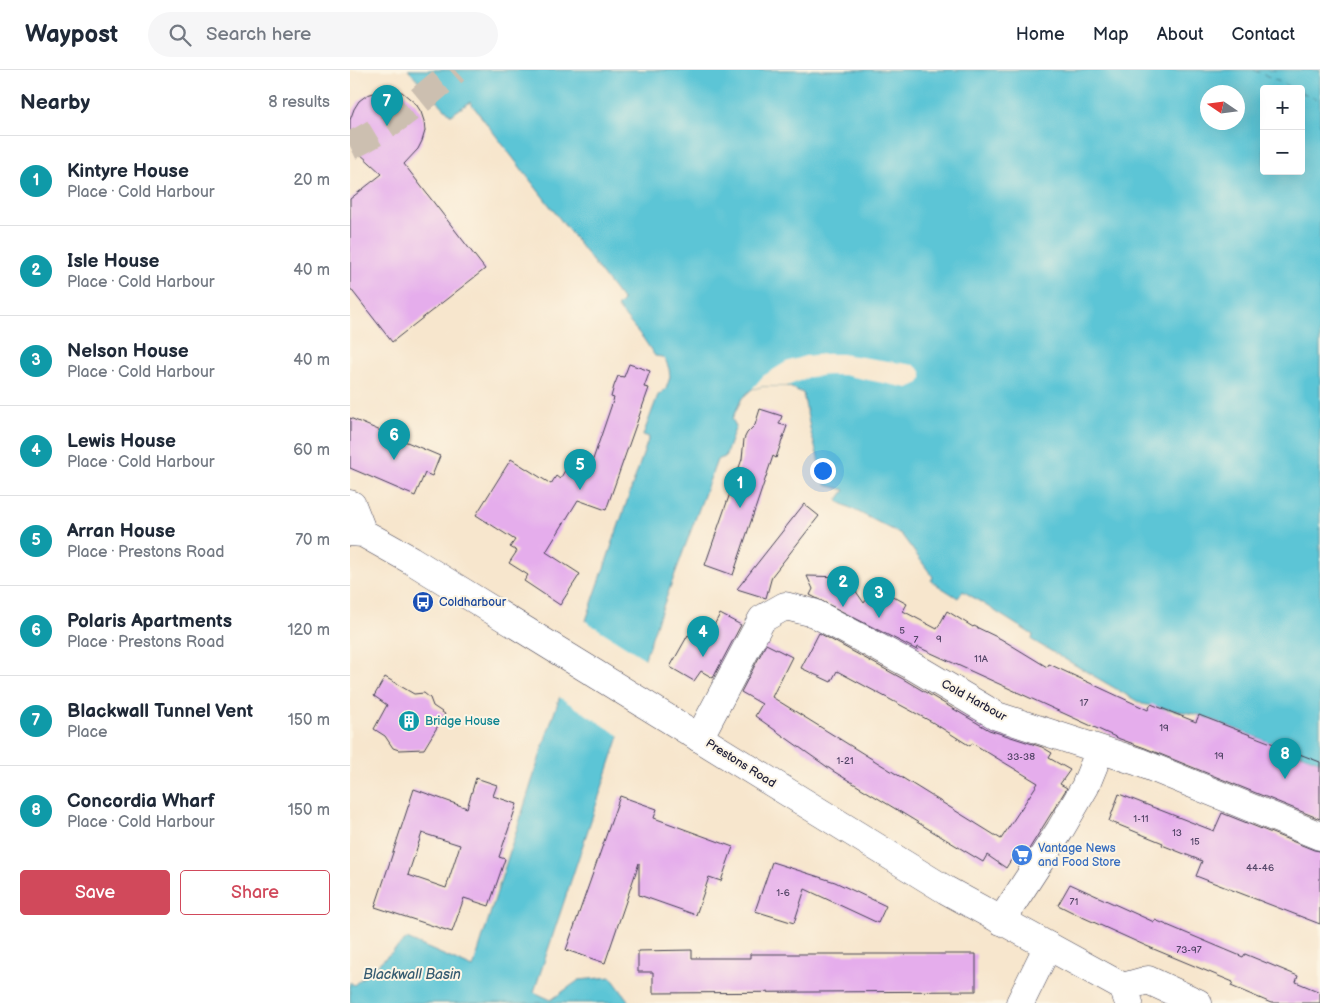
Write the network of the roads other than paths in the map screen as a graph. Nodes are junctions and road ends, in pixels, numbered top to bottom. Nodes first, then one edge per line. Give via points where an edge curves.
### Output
1 (350, 504) edge
2 (356, 532) edge
3 (699, 738) junction
4 (1100, 750) junction
5 (1320, 836) edge
6 (1001, 921) junction
7 (1048, 946) junction
8 (1126, 995) edge
9 (1020, 1003) edge
10 (1198, 1003) edge

1 - 2 main road, Prestons Road
2 - 3 main road, Prestons Road via 411,560
3 - 4 main road, Cold Harbour via 762,619 784,606 814,613 997,716
3 - 6 main road, Prestons Road
4 - 5 main road, Cold Harbour via 1138,762
4 - 6 main road via 1085,787
6 - 7 main road, Prestons Road
7 - 8 main road, Prestons Road
7 - 9 main road
8 - 10 main road, Prestons Road via 1148,980

